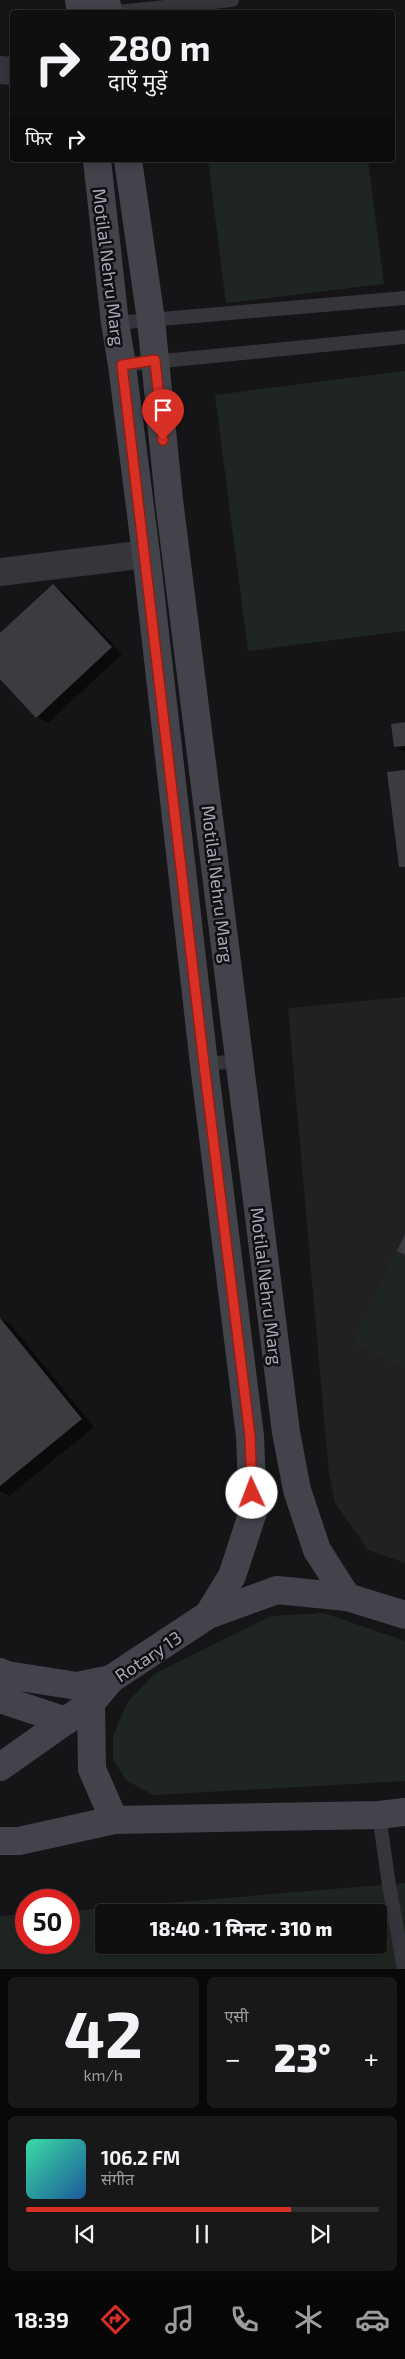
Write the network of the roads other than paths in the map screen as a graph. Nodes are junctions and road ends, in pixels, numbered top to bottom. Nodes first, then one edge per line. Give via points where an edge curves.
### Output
1 (232, 0) edge
2 (137, 10) edge
3 (97, 162) edge
4 (128, 162) edge
5 (405, 298) edge
6 (151, 320) junction
7 (115, 323) junction
8 (405, 337) edge
9 (155, 360) junction
10 (122, 365) junction
11 (146, 554) junction
12 (0, 572) edge
13 (241, 1062) junction
14 (204, 1064) junction
15 (347, 1597) junction
16 (208, 1615) junction
17 (405, 1615) edge
18 (0, 1672) edge
19 (111, 1679) junction
20 (0, 1699) edge
21 (91, 1703) junction
22 (66, 1721) junction
23 (0, 1767) edge
24 (392, 1814) edge
25 (114, 1820) junction
26 (6, 1844) edge
27 (404, 1969) edge

1 - 2 lane
3 - 7 main road, Motilal Nehru Marg
4 - 6 main road, Motilal Nehru Marg
5 - 6 lane
6 - 7 lane
6 - 9 main road, Motilal Nehru Marg
7 - 10 main road, Motilal Nehru Marg
8 - 9 lane
9 - 10 lane
9 - 13 main road, Motilal Nehru Marg via 169,500
10 - 11 main road, Motilal Nehru Marg
11 - 12 street
11 - 14 main road, Motilal Nehru Marg
13 - 14 lane
13 - 15 main road, Motilal Nehru Marg via 283,1412 297,1490 317,1550
14 - 16 main road, Motilal Nehru Marg via 250,1436 253,1512 232,1576
15 - 16 main road, Rotary 13 via 277,1590
15 - 17 main road, Rotary 13
16 - 19 main road, Rotary 13
18 - 19 main road via 77,1686
19 - 21 main road, Rotary 13
20 - 22 main road
21 - 22 main road, Rotary 13
21 - 25 main road via 92,1769
22 - 23 main road, Rotary 13
24 - 25 main road
24 - 27 lane via 388,1885
25 - 26 main road

